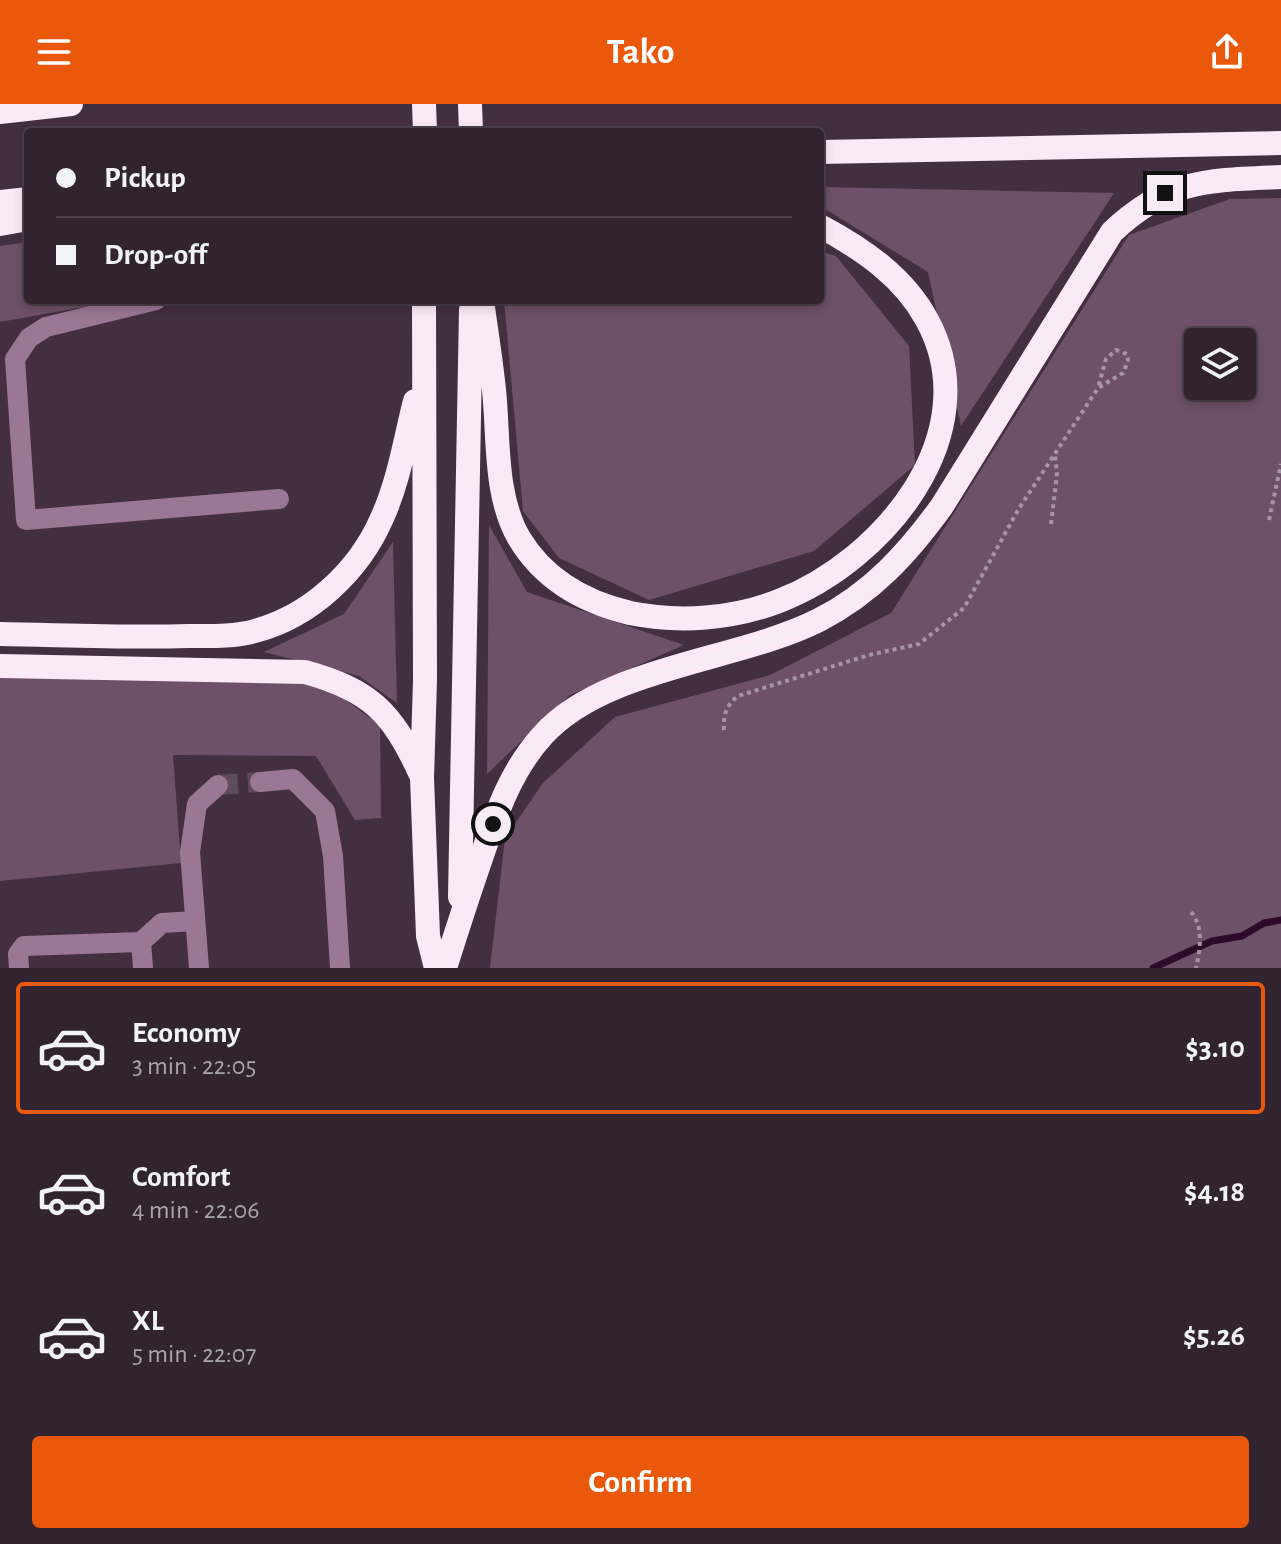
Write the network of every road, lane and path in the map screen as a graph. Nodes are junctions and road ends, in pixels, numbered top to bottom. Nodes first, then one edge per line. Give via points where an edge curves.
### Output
1 (71, 104) edge
2 (424, 104) edge
3 (470, 104) edge
4 (0, 112) edge
5 (425, 128) edge
6 (471, 128) edge
7 (1281, 143) edge
8 (824, 152) edge
9 (1281, 177) edge
10 (24, 199) edge
11 (0, 202) edge
12 (24, 220) edge
13 (0, 224) edge
14 (824, 228) edge
15 (140, 304) edge
16 (424, 304) edge
17 (471, 304) edge
18 (483, 304) edge
19 (424, 368) junction
20 (1098, 388) junction
21 (1055, 456) junction
22 (1281, 464) edge
23 (279, 499) dead end
24 (1269, 520) dead end
25 (1051, 524) dead end
26 (0, 634) edge
27 (0, 666) edge
28 (724, 730) dead end
29 (422, 778) junction
30 (260, 782) tunnel mouth
31 (218, 785) dead end
32 (1191, 912) dead end
33 (195, 921) junction
34 (459, 923) junction
35 (141, 942) junction
36 (19, 968) edge
37 (143, 968) edge
38 (199, 968) edge
39 (340, 968) edge
40 (436, 968) edge
41 (445, 968) edge
42 (1196, 968) edge

1 - 4 highway
2 - 5 highway
3 - 6 highway
7 - 8 highway
9 - 34 highway via 1190,185 1165,193 1135,210 1112,232 942,506 912,548 863,594 800,629 594,697 544,734 501,799
10 - 11 highway
12 - 13 highway
14 - 18 highway via 876,260 920,309 944,371 943,419 910,496 870,544 818,583 736,614 687,619 605,607 567,589 532,558 514,527 503,489
15 - 23 lane via 46,327 29,338 15,359 26,520
16 - 19 highway
17 - 34 highway
19 - 26 highway via 401,462 373,537 344,576 291,617 236,635
19 - 29 highway
20 - 20 path via 1123,373 1128,361 1123,350 1106,359
20 - 21 path
21 - 25 path
21 - 28 path via 1018,510 972,597 951,619 919,644 738,696 727,707
22 - 24 path
27 - 29 highway via 305,672 350,687 379,707 408,746
29 - 40 highway via 428,936
30 - 39 lane via 293,779 325,811
31 - 33 lane via 197,804 190,852
32 - 42 path via 1199,924
33 - 35 lane via 162,923
33 - 38 lane
34 - 41 highway
35 - 36 lane via 24,946 18,954
35 - 37 lane

